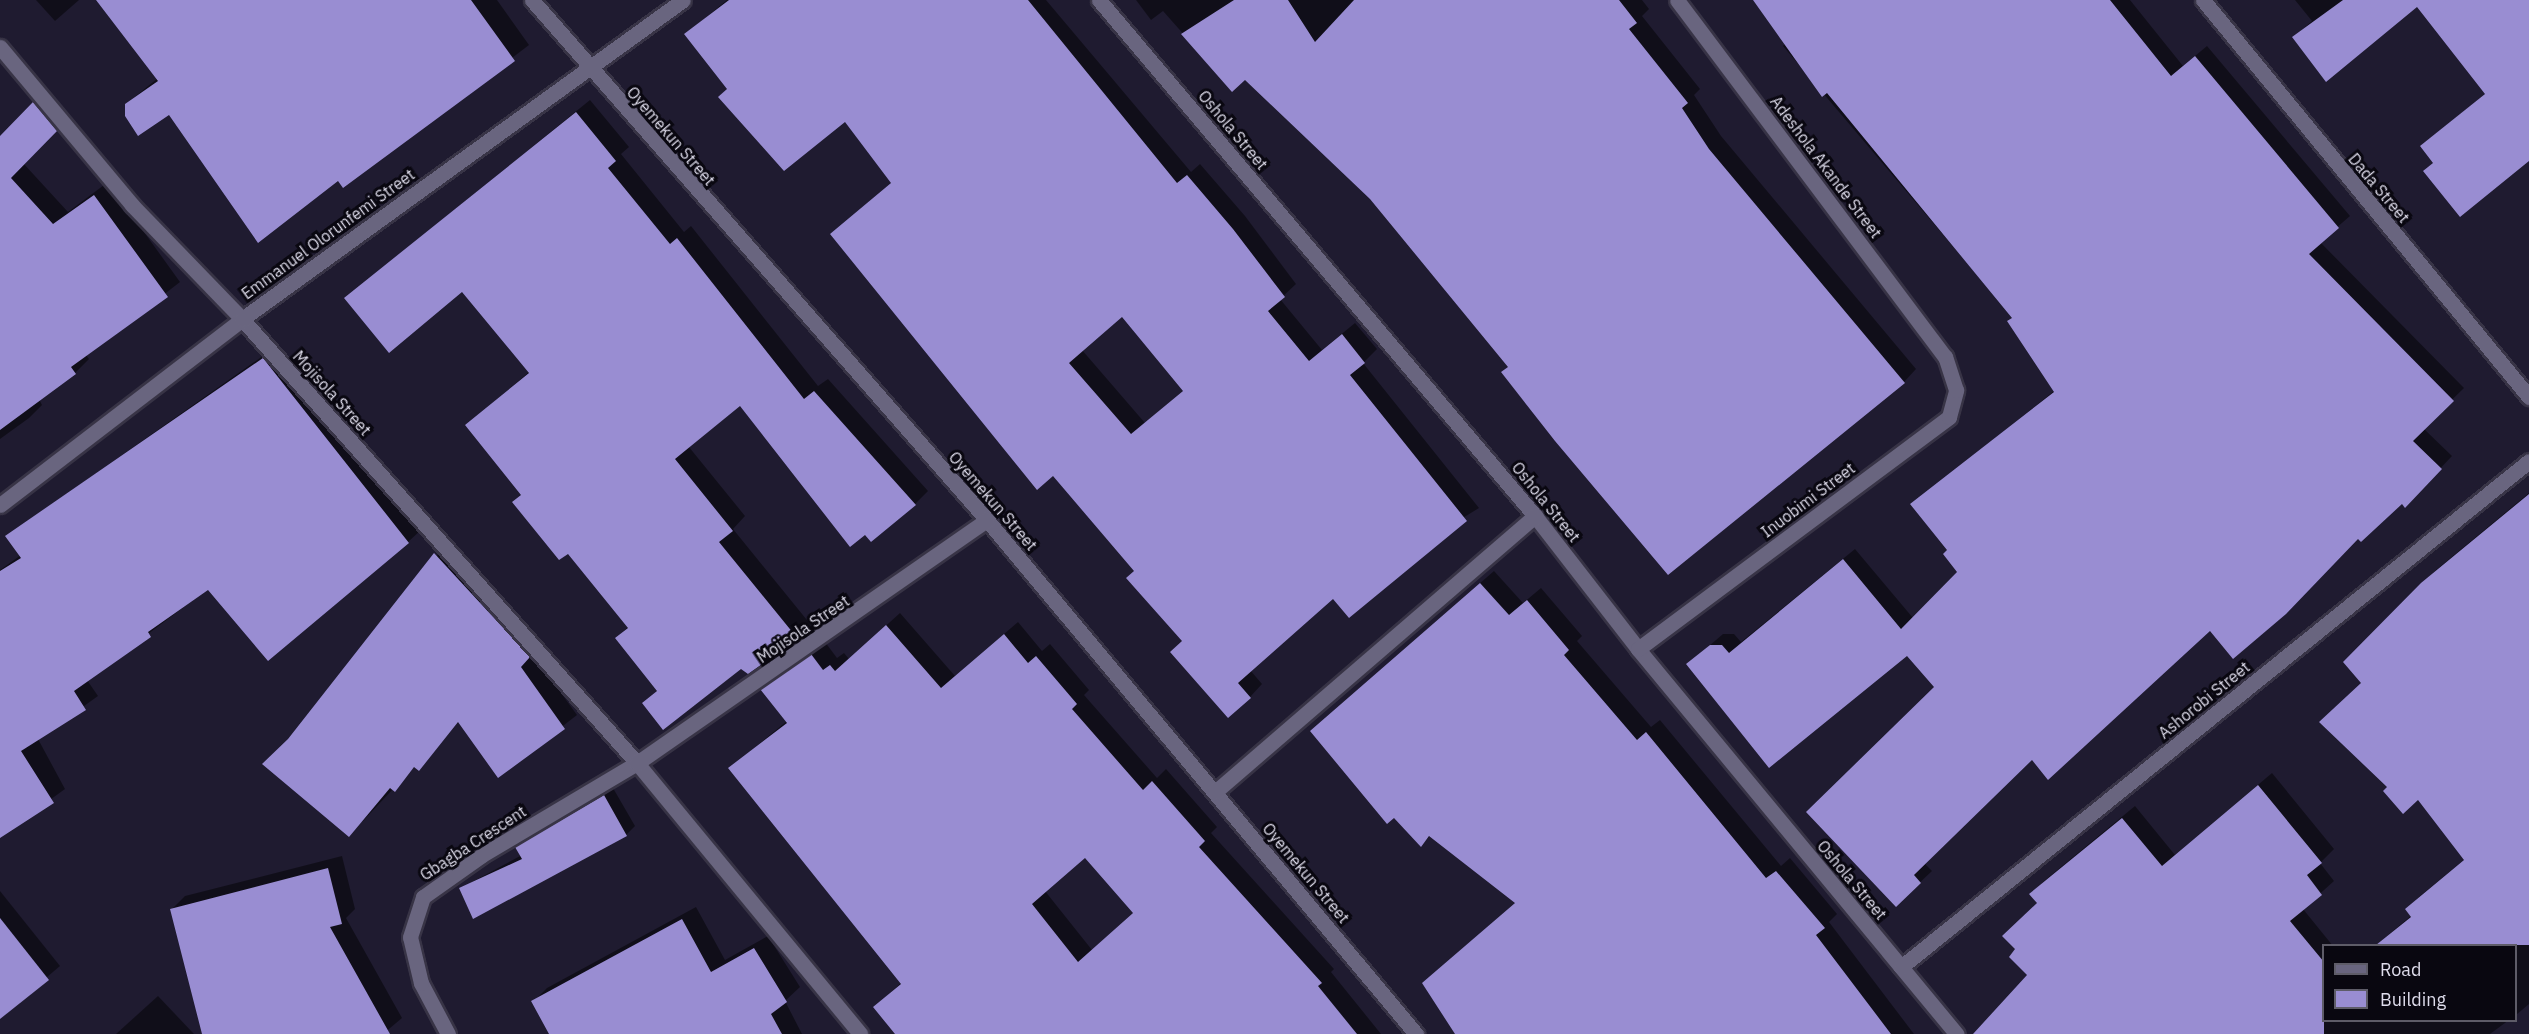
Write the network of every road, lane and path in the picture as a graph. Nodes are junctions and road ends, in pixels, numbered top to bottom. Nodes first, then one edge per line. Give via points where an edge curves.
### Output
1 (532, 0) edge
2 (683, 0) edge
3 (1099, 0) edge
4 (1677, 0) edge
5 (2203, 0) edge
6 (0, 47) edge
7 (588, 69) junction
8 (242, 319) junction
9 (1945, 357) joint
10 (2529, 396) edge
11 (2529, 461) edge
12 (0, 505) edge
13 (1535, 516) junction
14 (987, 520) junction
15 (1638, 649) junction
16 (637, 763) junction
17 (1215, 792) junction
18 (1901, 967) junction
19 (448, 1034) edge
20 (860, 1034) edge
21 (1416, 1034) edge
22 (1957, 1034) edge

1 - 7 street, Oyemekun Street
2 - 7 street, Emmanuel Olorunfemi Street
3 - 13 street, Oshola Street
4 - 9 street, Adeshola Akande Street
5 - 10 street, Dada Street
6 - 8 street, Mojisola Street via 132,205
7 - 8 street, Emmanuel Olorunfemi Street
7 - 14 street, Oyemekun Street
8 - 12 street, Emmanuel Olorunfemi Street
8 - 16 street, Mojisola Street
9 - 15 street, Inuobimi Street via 1956,390 1949,417
11 - 18 street, Ashorobi Street
13 - 15 street, Oshola Street
13 - 17 street
14 - 16 street, Mojisola Street
14 - 17 street, Oyemekun Street
15 - 18 street, Oshola Street
16 - 19 street, Gbagba Crescent via 482,855 423,897 410,937 421,983
16 - 20 street, Mojisola Street
17 - 21 street, Oyemekun Street
18 - 22 street, Oshola Street

